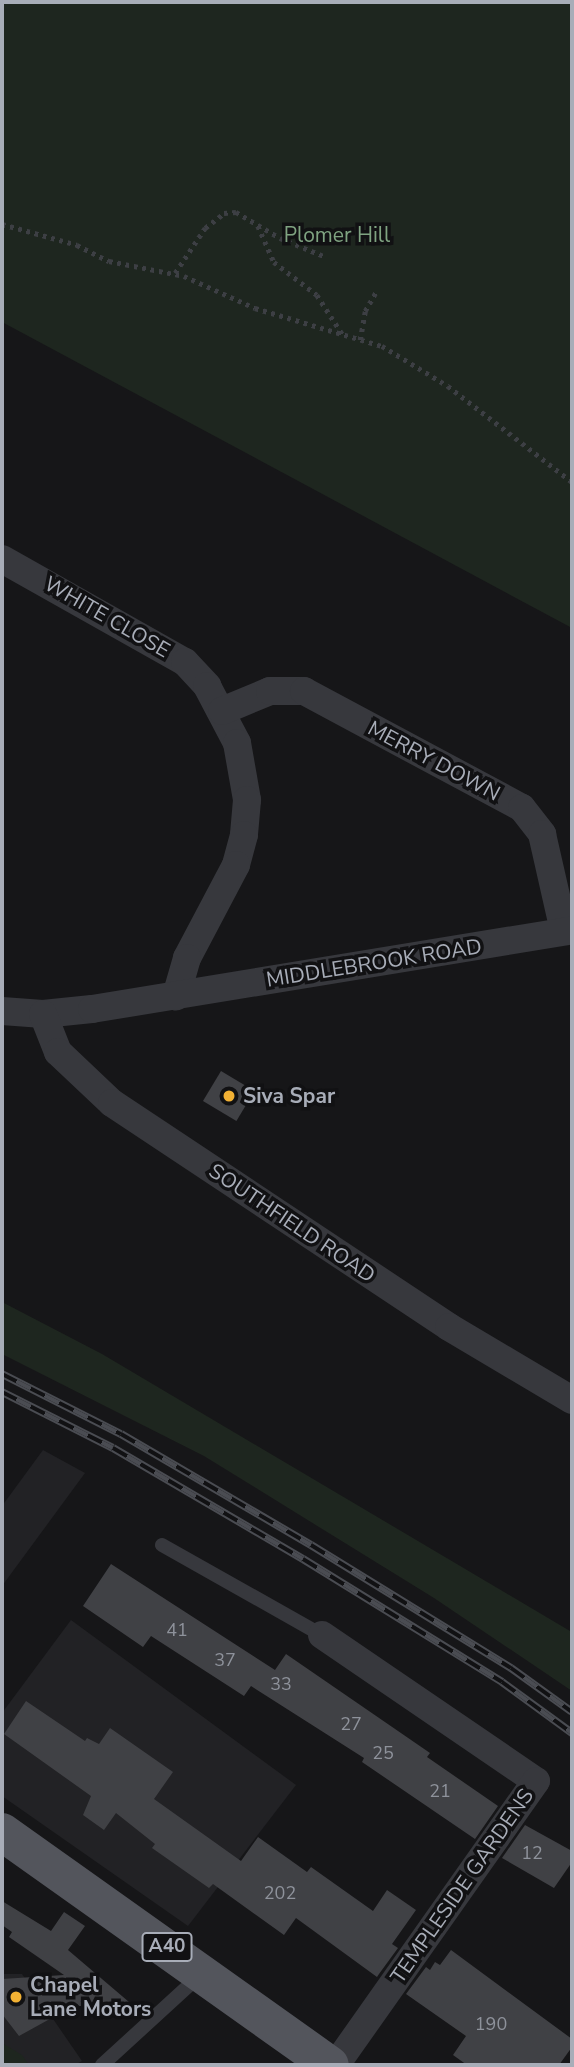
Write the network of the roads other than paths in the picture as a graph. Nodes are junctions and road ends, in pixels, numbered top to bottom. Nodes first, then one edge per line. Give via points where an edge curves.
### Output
1 (2, 559) edge
2 (222, 711) junction
3 (568, 931) edge
4 (176, 996) junction
5 (2, 1011) edge
6 (43, 1014) junction
7 (572, 1400) edge
8 (162, 1545) dead end
9 (322, 1635) joint
10 (2, 1832) edge
11 (202, 1972) junction
12 (102, 2065) edge
13 (330, 2065) edge
14 (336, 2065) edge

1 - 2 street, WHITE CLOSE via 185,662
2 - 3 street, MERRY DOWN via 270,691 304,691 523,808 542,834
2 - 4 street, WHITE CLOSE via 244,771 244,835 236,865 187,958
3 - 4 street, MIDDLEBROOK ROAD
4 - 6 street
5 - 6 street
6 - 7 street, SOUTHFIELD ROAD via 58,1052 112,1103 449,1327
8 - 9 lane
9 - 14 street, TEMPLESIDE GARDENS via 536,1781
10 - 11 main road, A40
11 - 12 lane
11 - 13 main road, A40

